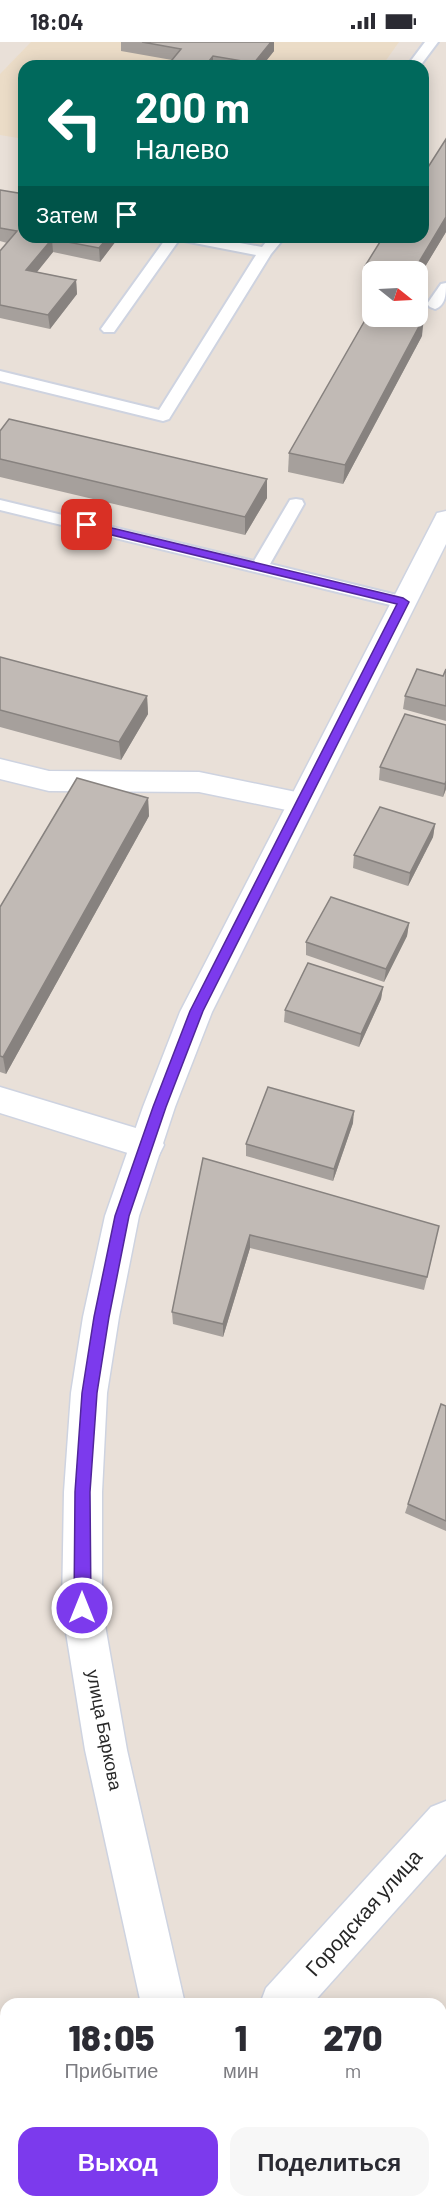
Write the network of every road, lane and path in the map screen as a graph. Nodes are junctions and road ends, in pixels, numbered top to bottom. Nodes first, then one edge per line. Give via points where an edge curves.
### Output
1 (432, 42) edge
2 (418, 60) edge
3 (170, 243) edge
4 (217, 243) edge
5 (273, 243) edge
6 (266, 252) junction
7 (446, 287) edge
8 (435, 304) dead end
9 (109, 329) dead end
10 (0, 376) edge
11 (296, 504) dead end
12 (0, 505) edge
13 (446, 519) edge
14 (260, 566) junction
15 (403, 602) junction
16 (0, 769) edge
17 (301, 803) junction
18 (0, 1100) edge
19 (147, 1145) junction
20 (446, 1822) edge
21 (162, 1998) edge
22 (287, 1998) edge

1 - 2 lane
3 - 9 lane
4 - 6 lane
5 - 6 lane
6 - 10 lane via 163,416
7 - 8 lane
11 - 14 lane
12 - 14 lane
13 - 15 main road, улица Баркова
14 - 15 lane
15 - 17 main road, улица Баркова
16 - 17 main road via 49,781 199,782
17 - 19 main road, улица Баркова via 196,1011
18 - 19 main road
19 - 21 main road, улица Баркова via 122,1216 89,1393 82,1608 106,1750
20 - 22 main road, Городская улица

